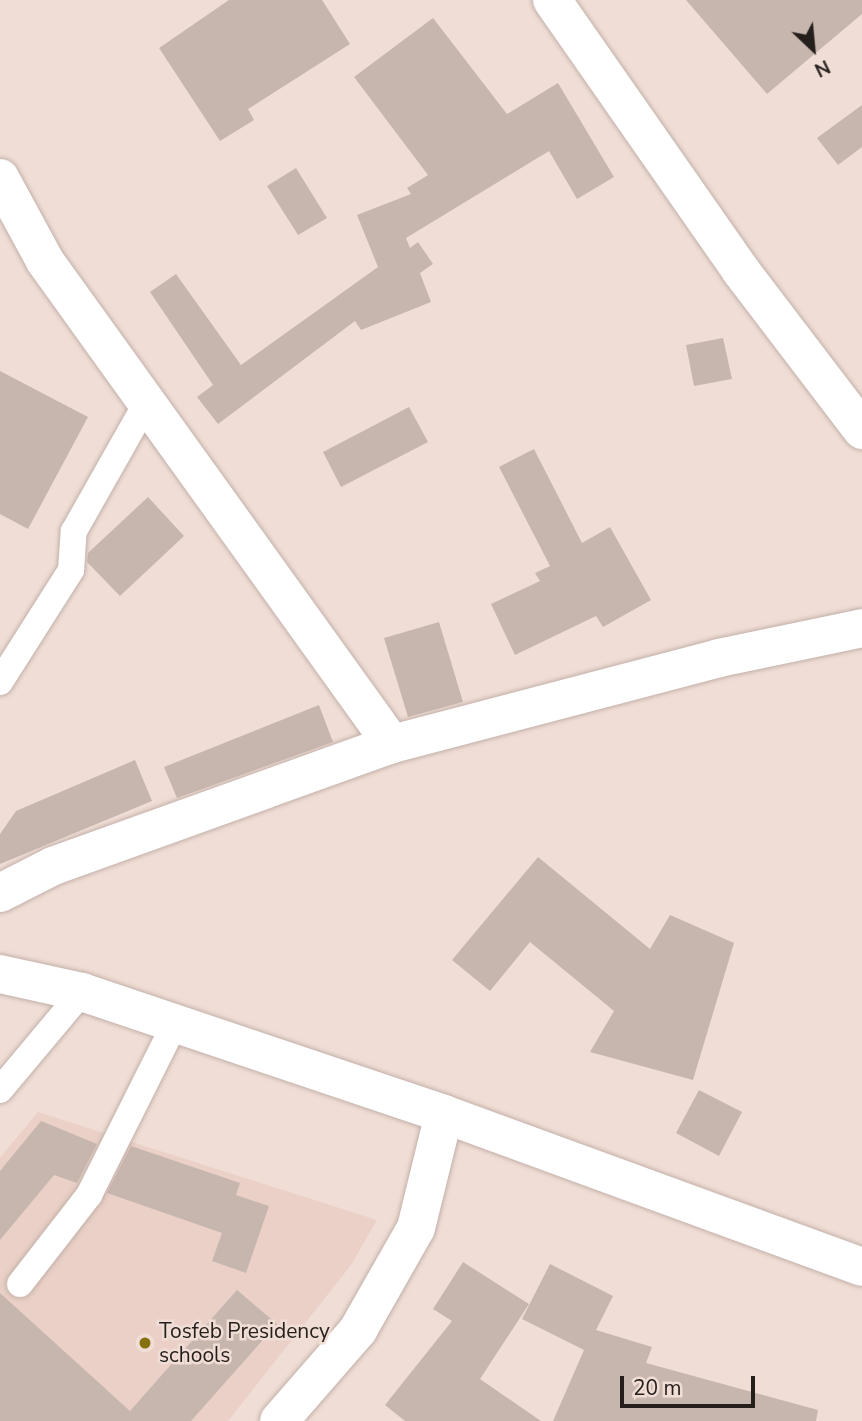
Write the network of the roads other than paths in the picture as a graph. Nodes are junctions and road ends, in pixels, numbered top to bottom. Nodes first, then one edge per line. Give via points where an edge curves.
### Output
1 (552, 0) edge
2 (0, 178) edge
3 (147, 402) junction
4 (862, 430) edge
5 (862, 628) edge
6 (0, 682) edge
7 (392, 744) junction
8 (0, 893) edge
9 (0, 974) edge
10 (82, 992) junction
11 (175, 1023) junction
12 (0, 1090) edge
13 (444, 1114) junction
14 (862, 1267) edge
15 (20, 1283) dead end
16 (279, 1421) edge

1 - 4 street via 741,271
2 - 3 street via 45,261
3 - 6 lane via 74,531 71,569
3 - 7 street
5 - 7 street via 719,658
7 - 8 street via 53,866
9 - 10 street
10 - 11 street
10 - 12 lane
11 - 13 street
11 - 15 lane via 89,1195
13 - 14 street
13 - 16 street via 416,1228 358,1330

